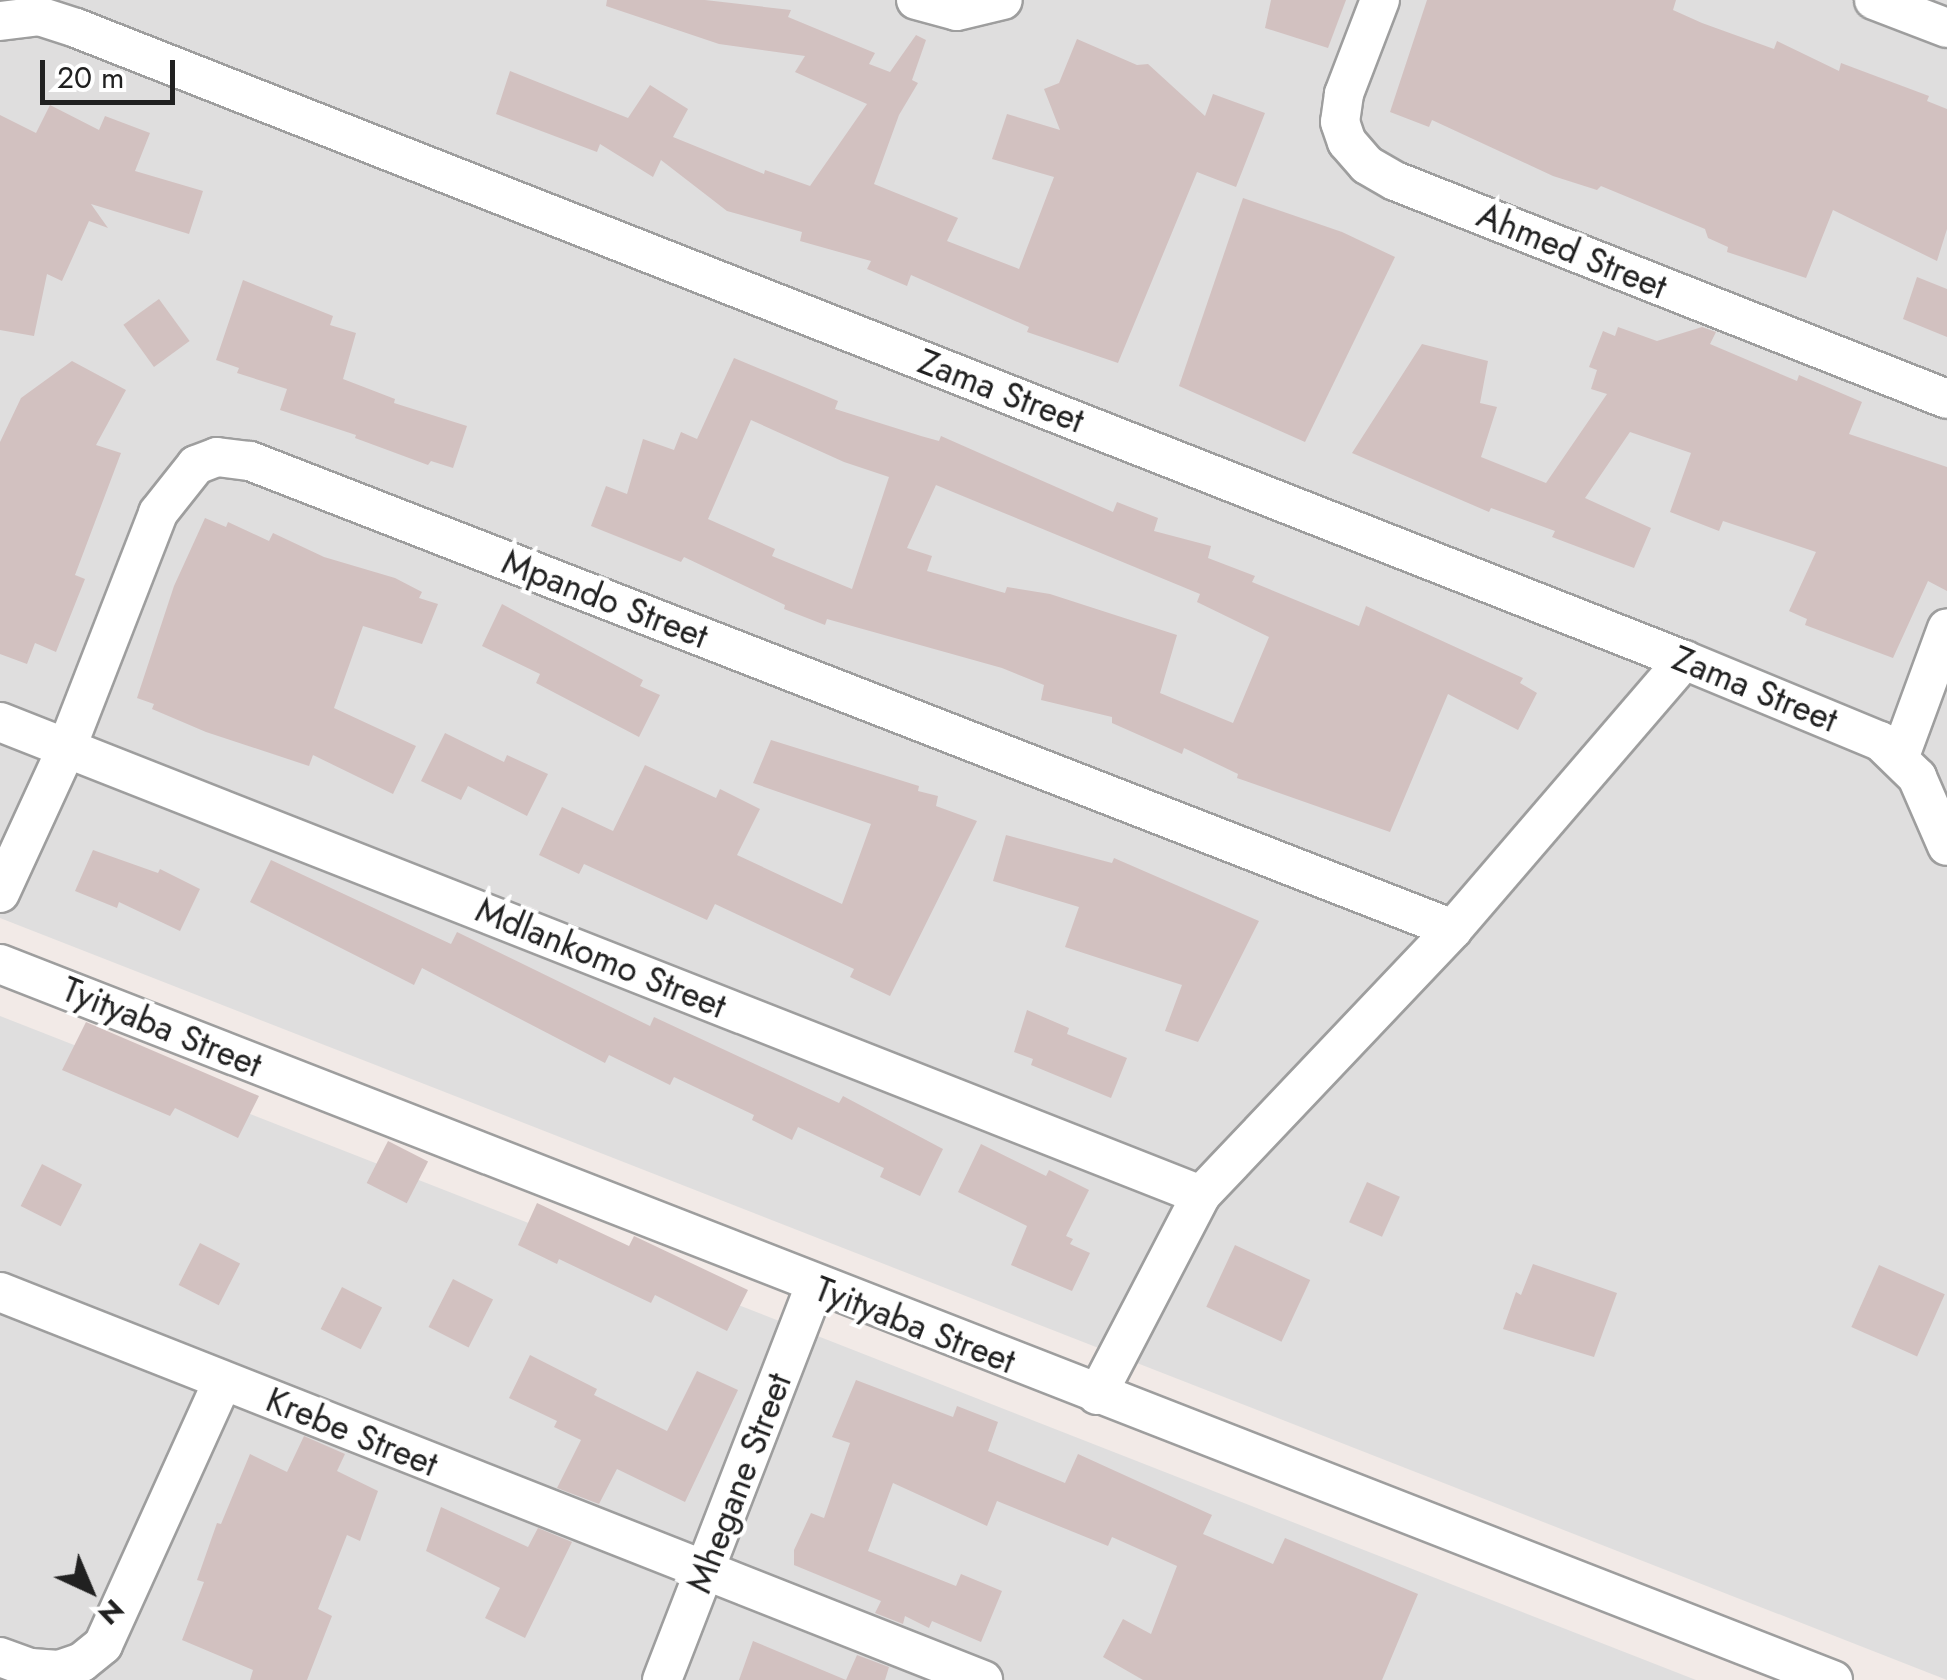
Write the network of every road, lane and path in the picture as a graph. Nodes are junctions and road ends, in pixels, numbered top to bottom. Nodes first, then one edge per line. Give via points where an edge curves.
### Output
1 (916, 0) edge
2 (1003, 0) edge
3 (1380, 0) edge
4 (1874, 0) edge
5 (11, 12) edge
6 (1947, 28) edge
7 (1947, 399) edge
8 (1947, 628) edge
9 (1684, 660) junction
10 (0, 722) edge
11 (67, 748) junction
12 (1900, 756) junction
13 (1947, 846) edge
14 (0, 893) edge
15 (1454, 929) junction
16 (0, 964) edge
17 (1201, 1195) junction
18 (815, 1286) junction
19 (0, 1292) edge
20 (223, 1381) junction
21 (1097, 1395) junction
22 (704, 1573) junction
23 (0, 1657) edge
24 (662, 1680) edge
25 (984, 1680) edge
26 (1833, 1680) edge

1 - 2 street via 957,11
3 - 7 street, Ahmed Street via 1340,122 1367,165
4 - 6 street
5 - 9 street, Zama Street via 76,28
8 - 12 street
9 - 12 street, Zama Street via 1880,741
9 - 15 street
10 - 11 street, Mdlankomo Street
11 - 14 street, Mpando Street
11 - 15 street, Mpando Street via 158,513 196,465 218,456 250,462
11 - 17 street, Mdlankomo Street
12 - 13 street, Zama Street
15 - 17 street
16 - 18 street, Tyityaba Street
17 - 21 street
18 - 21 street, Tyityaba Street
18 - 22 street, Mhegane Street
19 - 20 street, Krebe Street
20 - 22 street, Krebe Street
20 - 23 street via 102,1645 59,1670
21 - 26 street, Tyityaba Street
22 - 24 street, Mhegane Street
22 - 25 street, Krebe Street

